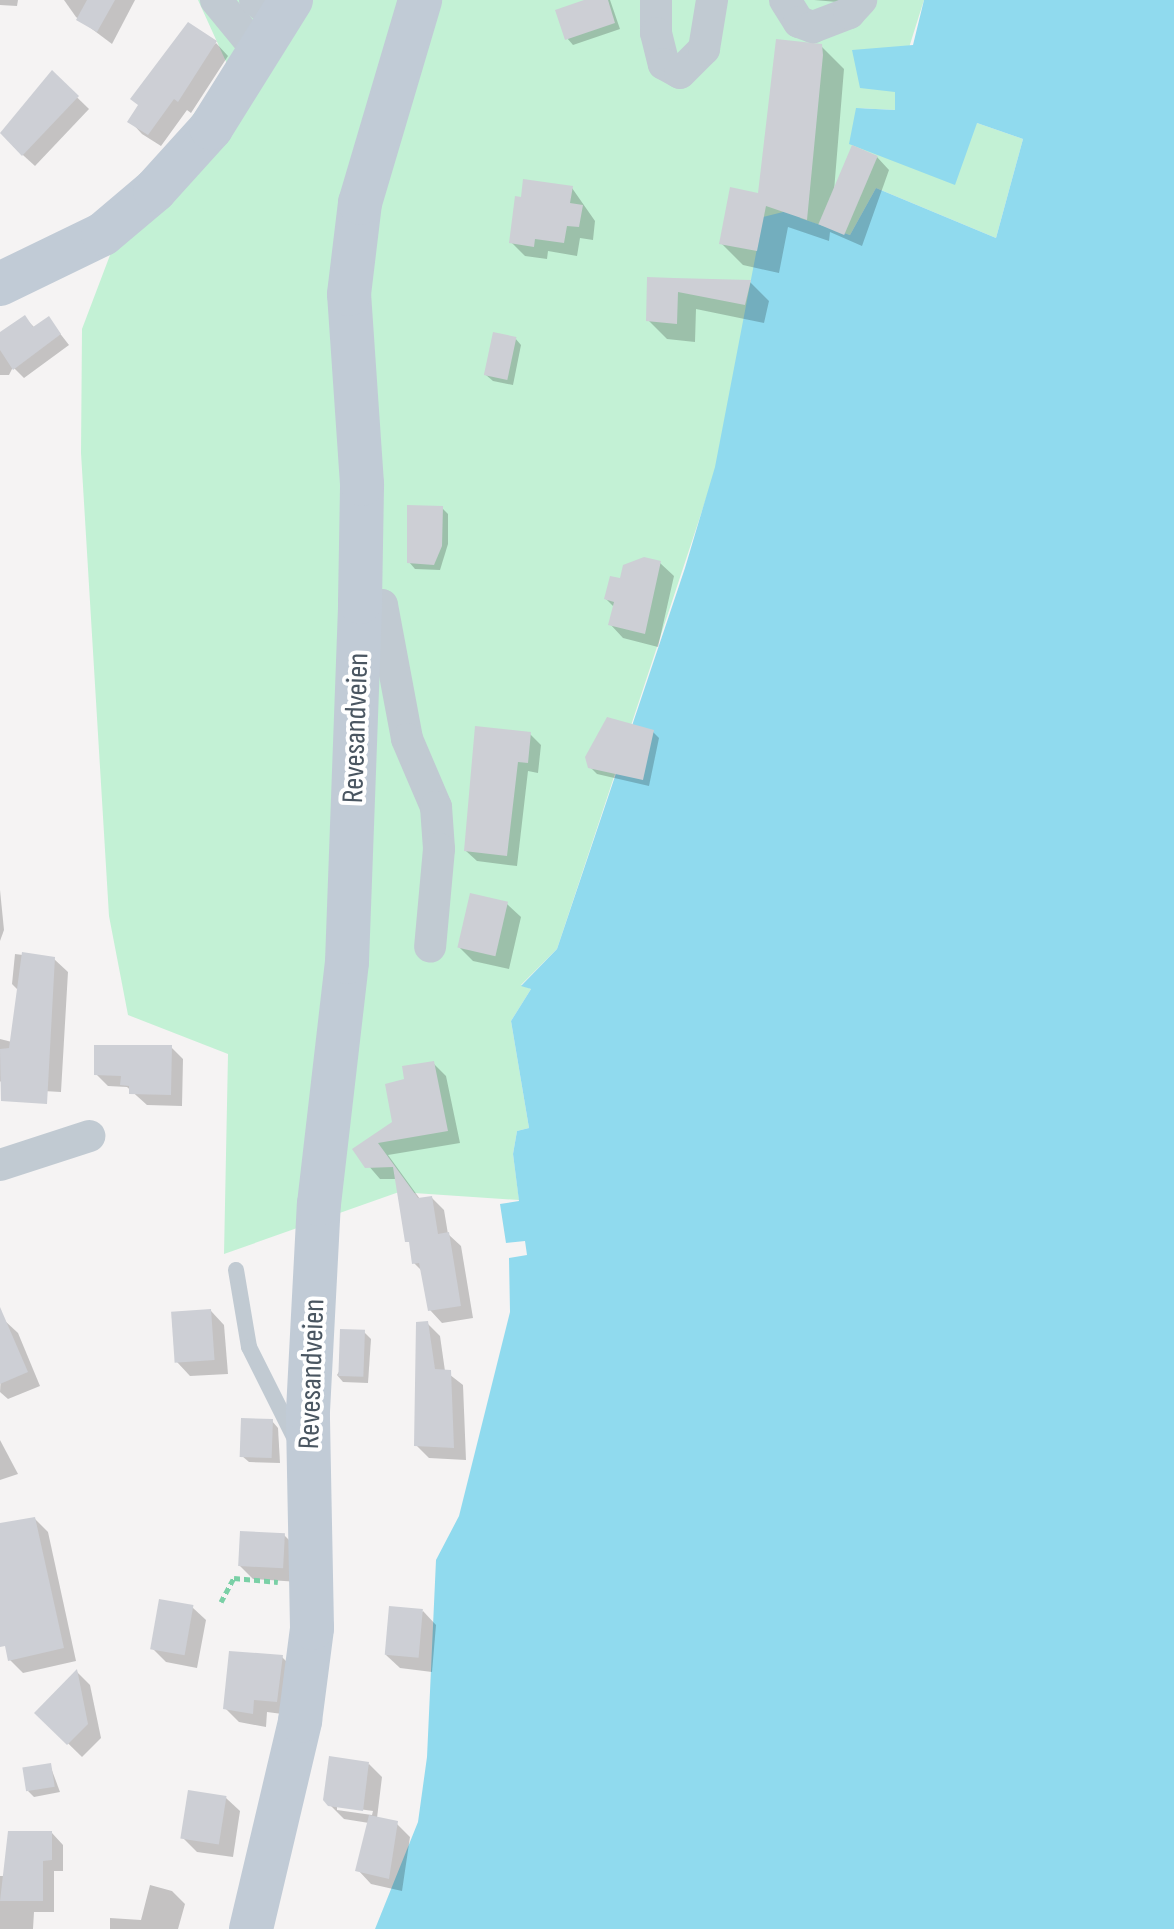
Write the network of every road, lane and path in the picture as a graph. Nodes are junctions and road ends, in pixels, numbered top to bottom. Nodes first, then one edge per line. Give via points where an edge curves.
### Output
1 (216, 0) edge
2 (420, 0) edge
3 (656, 0) edge
4 (712, 0) edge
5 (785, 0) edge
6 (861, 0) edge
7 (272, 19) edge
8 (0, 284) edge
9 (360, 602) junction
10 (430, 947) dead end
11 (89, 1136) dead end
12 (0, 1165) edge
13 (236, 1270) dead end
14 (309, 1465) junction
15 (311, 1585) junction
16 (221, 1602) dead end
17 (251, 1929) edge

1 - 7 street
2 - 9 main road, Revesandveien via 360,203 349,294 362,484
3 - 4 street via 656,33 664,64 680,73 704,49
5 - 6 street via 799,22 813,27 838,19
7 - 8 main road via 184,160 127,216 80,247
9 - 10 street via 382,605 407,739 436,807 439,849
9 - 14 main road, Revesandveien via 347,962 319,1204
11 - 12 street
13 - 14 lane, Revesandveien via 249,1347
14 - 15 main road, Revesandveien
15 - 16 path via 234,1578
15 - 17 main road, Revesandveien via 312,1628 300,1721

